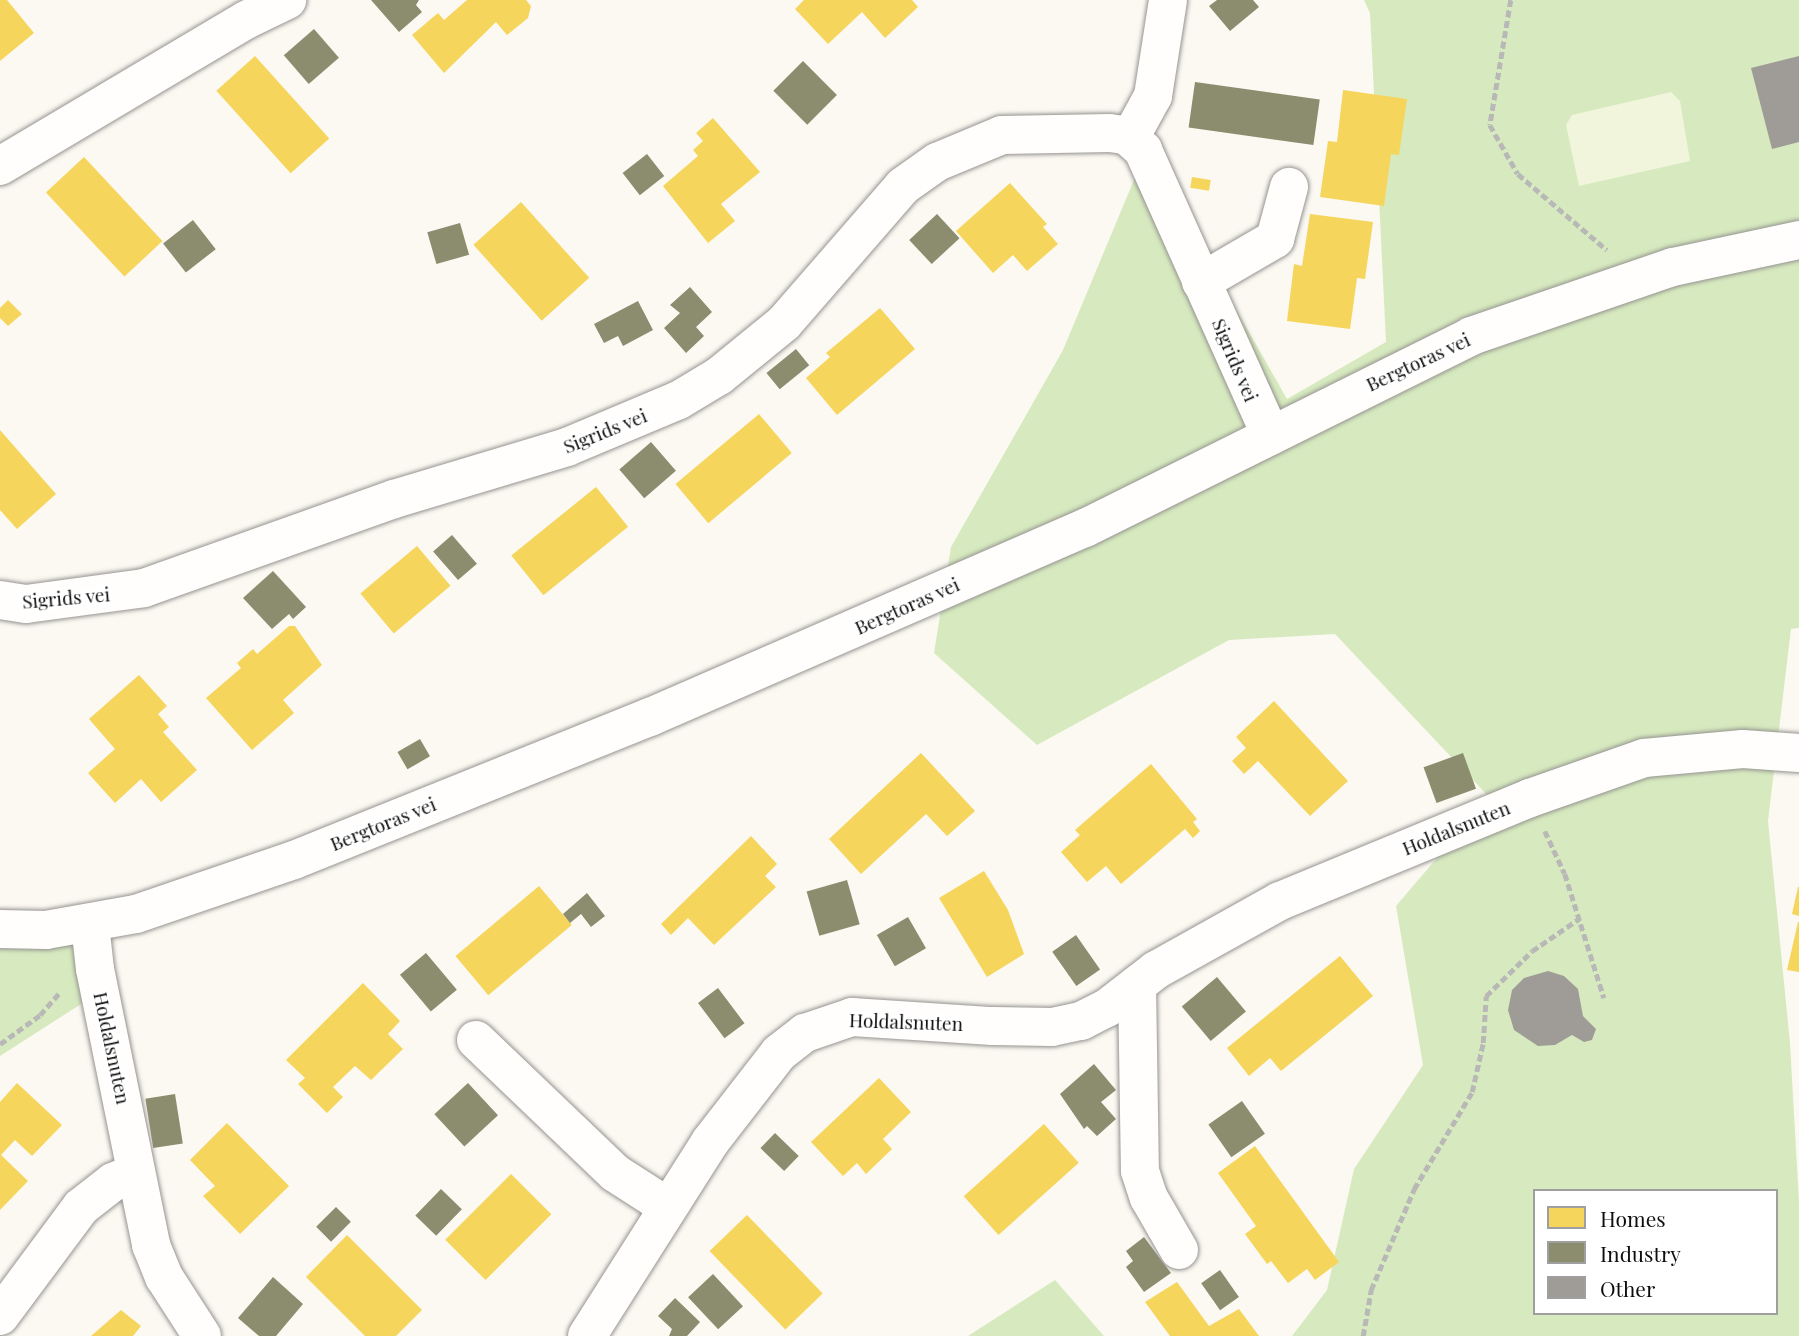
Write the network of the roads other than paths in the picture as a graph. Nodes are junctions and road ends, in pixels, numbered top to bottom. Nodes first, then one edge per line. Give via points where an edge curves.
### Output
1 (287, 0) edge
2 (1168, 0) edge
3 (1130, 138) junction
4 (0, 166) edge
5 (1289, 187) dead end
6 (1799, 240) edge
7 (1202, 282) junction
8 (1271, 436) junction
9 (0, 600) edge
10 (1799, 753) edge
11 (90, 924) junction
12 (0, 929) edge
13 (1137, 985) junction
14 (476, 1040) dead end
15 (136, 1172) junction
16 (668, 1207) junction
17 (1179, 1250) dead end
18 (0, 1316) edge
19 (202, 1336) edge
20 (587, 1336) edge

1 - 4 street via 246,19
2 - 3 street via 1153,96
3 - 7 street, Sigrids vei via 1152,165
3 - 9 street, Sigrids vei via 1061,131 1002,135 937,162 880,208 815,292 754,350 679,400 567,447 394,499 144,588 97,598 26,604
5 - 7 street via 1275,239
6 - 8 street, Bergtoras vei via 1673,267 1471,336
7 - 8 street, Sigrids vei
8 - 11 street, Bergtoras vei via 1085,528 650,717 294,860 136,914
10 - 13 street, Holdalsnuten via 1743,749 1644,758 1530,798 1280,901
11 - 12 street, Bergtoras vei
11 - 15 street, Holdalsnuten
13 - 16 street, Holdalsnuten via 1081,1021 1052,1027 852,1017 805,1033 760,1075
13 - 17 street via 1140,1171 1149,1198
14 - 16 street via 615,1173
15 - 18 street via 113,1182 81,1207
15 - 19 street, Holdalsnuten via 151,1245 164,1278
16 - 20 street, Holdalsnuten

